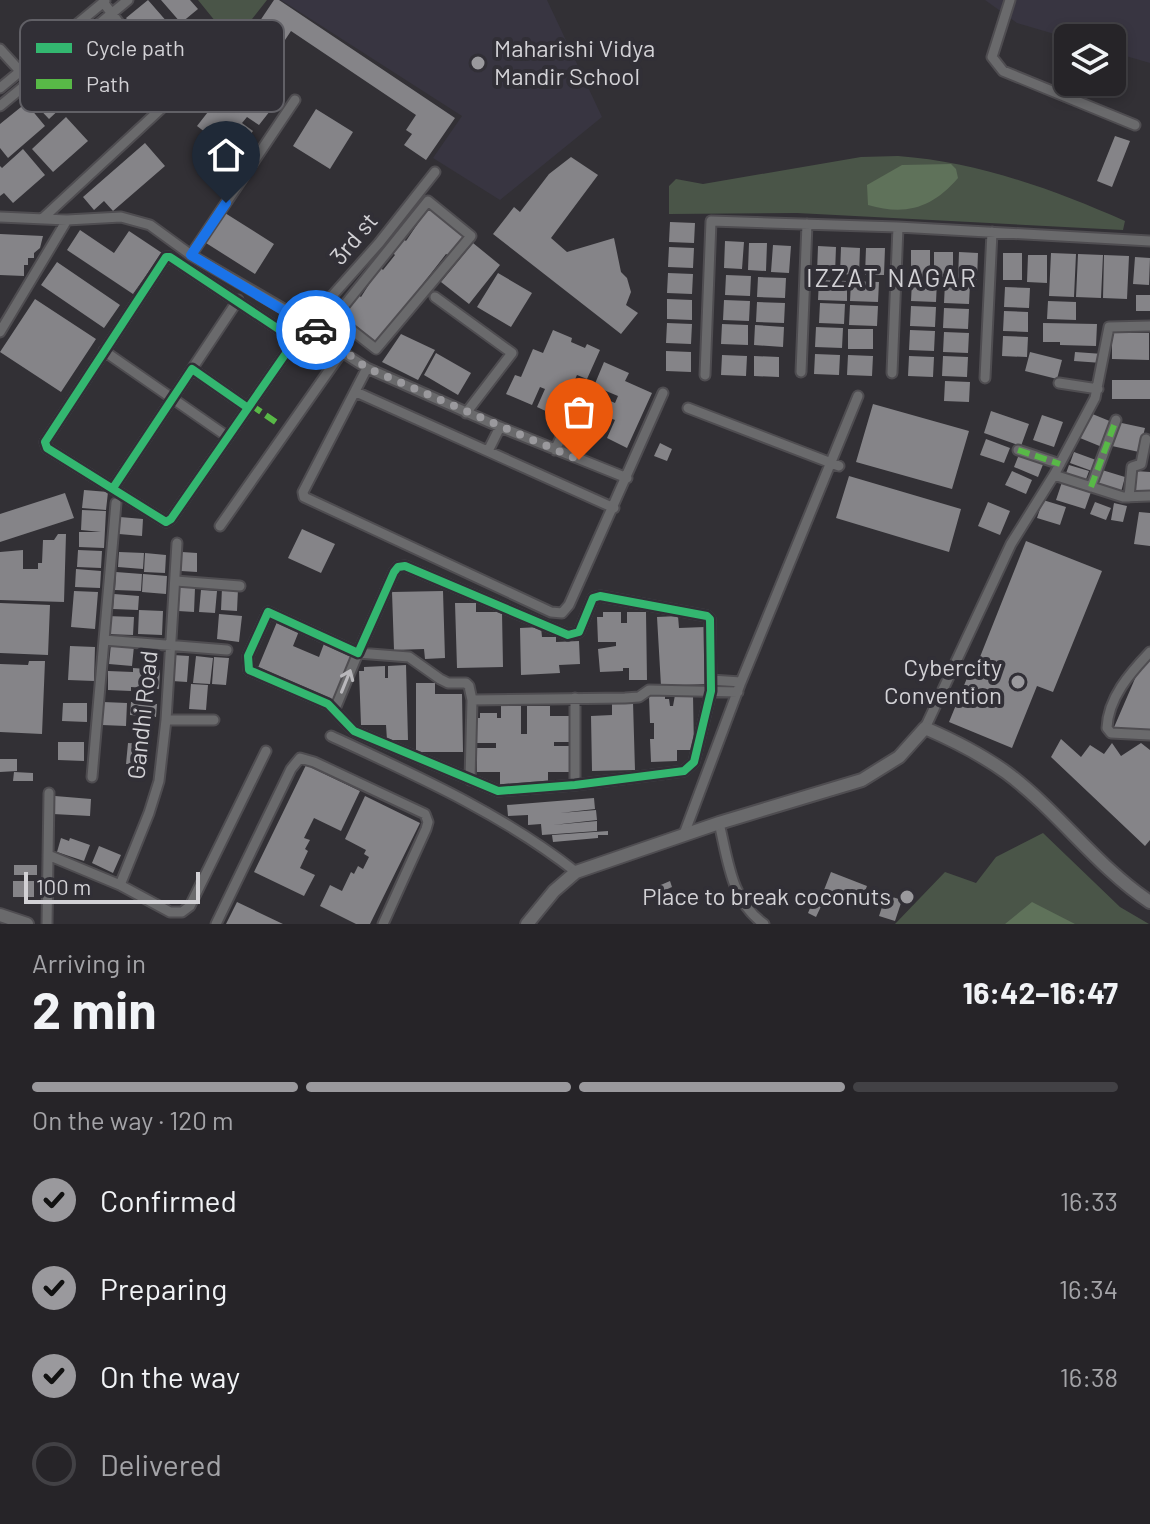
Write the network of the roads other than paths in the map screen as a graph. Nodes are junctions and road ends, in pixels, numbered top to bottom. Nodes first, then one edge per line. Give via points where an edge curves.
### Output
1 (128, 0) edge
2 (1010, 0) edge
3 (104, 1) edge
4 (89, 4) edge
5 (112, 14) junction
6 (73, 20) edge
7 (105, 20) edge
8 (117, 20) edge
9 (0, 49) edge
10 (20, 71) joint
11 (0, 88) edge
12 (20, 90) edge
13 (295, 100) dead end
14 (0, 106) edge
15 (157, 112) edge
16 (1135, 125) dead end
17 (431, 175) dead end
18 (0, 217) edge
19 (42, 219) junction
20 (67, 220) junction
21 (807, 224) junction
22 (898, 227) junction
23 (992, 232) junction
24 (1150, 241) edge
25 (376, 246) junction
26 (385, 254) junction
27 (191, 255) junction
28 (237, 282) junction
29 (229, 294) junction
30 (259, 295) junction
31 (435, 297) dead end
32 (238, 300) junction
33 (251, 309) junction
34 (308, 323) junction
35 (1150, 326) edge
36 (0, 332) edge
37 (104, 351) junction
38 (342, 352) junction
39 (367, 368) junction
40 (192, 369) junction
41 (801, 372) dead end
42 (892, 373) dead end
43 (705, 375) dead end
44 (985, 378) dead end
45 (1059, 383) dead end
46 (1098, 389) junction
47 (356, 392) junction
48 (663, 393) dead end
49 (858, 396) dead end
50 (172, 399) junction
51 (248, 408) junction
52 (688, 408) dead end
53 (466, 413) junction
54 (572, 414) dead end
55 (1116, 420) dead end
56 (500, 427) junction
57 (228, 437) junction
58 (1146, 439) dead end
59 (555, 450) junction
60 (1018, 450) dead end
61 (488, 451) junction
62 (1060, 464) junction
63 (835, 465) junction
64 (1054, 475) junction
65 (627, 478) junction
66 (1091, 487) junction
67 (113, 488) junction
68 (1150, 496) edge
69 (1129, 497) junction
70 (116, 503) dead end
71 (614, 508) junction
72 (220, 526) dead end
73 (177, 543) dead end
74 (176, 581) junction
75 (240, 586) dead end
76 (104, 640) junction
77 (172, 646) junction
78 (227, 650) dead end
79 (1150, 652) edge
80 (358, 653) junction
81 (711, 686) junction
82 (740, 687) junction
83 (575, 698) junction
84 (472, 700) junction
85 (335, 709) junction
86 (166, 720) junction
87 (214, 720) dead end
88 (925, 728) junction
89 (1150, 735) edge
90 (331, 736) dead end
91 (266, 751) dead end
92 (92, 777) dead end
93 (470, 780) junction
94 (575, 785) junction
95 (49, 793) dead end
96 (719, 823) junction
97 (684, 834) junction
98 (48, 855) junction
99 (576, 872) junction
100 (120, 885) junction
101 (1150, 902) edge
102 (0, 915) edge
103 (27, 924) edge
104 (47, 924) edge
105 (216, 924) edge
106 (383, 924) edge
107 (527, 924) edge
108 (764, 924) edge

1 - 5 street
2 - 16 street via 992,57 996,65
3 - 4 street
3 - 5 street
4 - 6 street
5 - 7 street
5 - 8 street
9 - 10 street
10 - 11 street
12 - 14 street
13 - 27 street
15 - 19 street
17 - 25 street, 3rd st
18 - 19 street
19 - 20 street
20 - 27 street via 121,217 150,225
20 - 36 street
21 - 22 street
21 - 41 street
21 - 43 street via 711,221
22 - 23 street
22 - 42 street
23 - 24 street
23 - 44 street
25 - 26 street
25 - 34 street, 3rd st
26 - 26 street via 428,201 471,236 376,349 335,317
27 - 28 street
28 - 29 street
28 - 30 street
29 - 32 street
29 - 37 street via 166,257
30 - 33 street
30 - 34 street
31 - 53 street via 512,353
32 - 33 street
32 - 40 street
33 - 51 street via 292,340
34 - 38 street
35 - 46 street via 1109,327
37 - 50 street
37 - 67 street via 45,446
38 - 39 street
38 - 72 street
39 - 47 street
39 - 53 street
40 - 50 street
40 - 51 street
45 - 46 street
46 - 62 street
47 - 61 street
47 - 71 street via 303,492 307,501 551,612 562,613 569,605
48 - 65 street
49 - 63 street
50 - 57 street
50 - 67 street
51 - 57 street
52 - 63 street
53 - 56 street
54 - 59 street
55 - 66 street
56 - 59 street
56 - 61 street
57 - 67 street via 166,522
58 - 69 street via 1141,464 1132,467
59 - 65 street
60 - 62 street
61 - 71 street
62 - 64 street
63 - 82 street
64 - 66 street
64 - 88 street via 1011,544
65 - 71 street
66 - 69 street
68 - 69 street
70 - 76 street
73 - 74 street, Gandhi Road
74 - 75 street
74 - 77 street, Gandhi Road
76 - 77 street
76 - 92 street
77 - 78 street
77 - 86 street, Gandhi Road
79 - 89 street via 1112,703 1107,728 1111,733
80 - 81 street via 394,572 405,566 568,635 579,632 593,598 600,596 703,614 710,619
80 - 84 street via 409,657 448,683 466,683
85 -> 80 street
80 - 85 street via 268,612 248,656 249,670
81 - 82 street
81 - 83 street via 649,690 639,697
81 - 94 street via 690,767
82 - 97 street
83 - 84 street
83 - 94 street
84 - 93 street
85 - 93 street via 354,731
86 - 87 street
86 - 100 street, Gandhi Road via 159,781
88 - 96 street via 899,757 862,780
88 - 101 street via 966,745 1009,775 1122,883
90 - 99 street via 470,801
91 - 100 street via 190,906 170,912
93 - 94 street via 498,791
95 - 98 street
96 - 97 street
96 - 108 street via 736,890 750,915
97 - 99 street
98 - 100 street
98 - 104 street
99 - 107 street
102 - 103 street
105 - 106 street via 300,758 425,814 426,829

